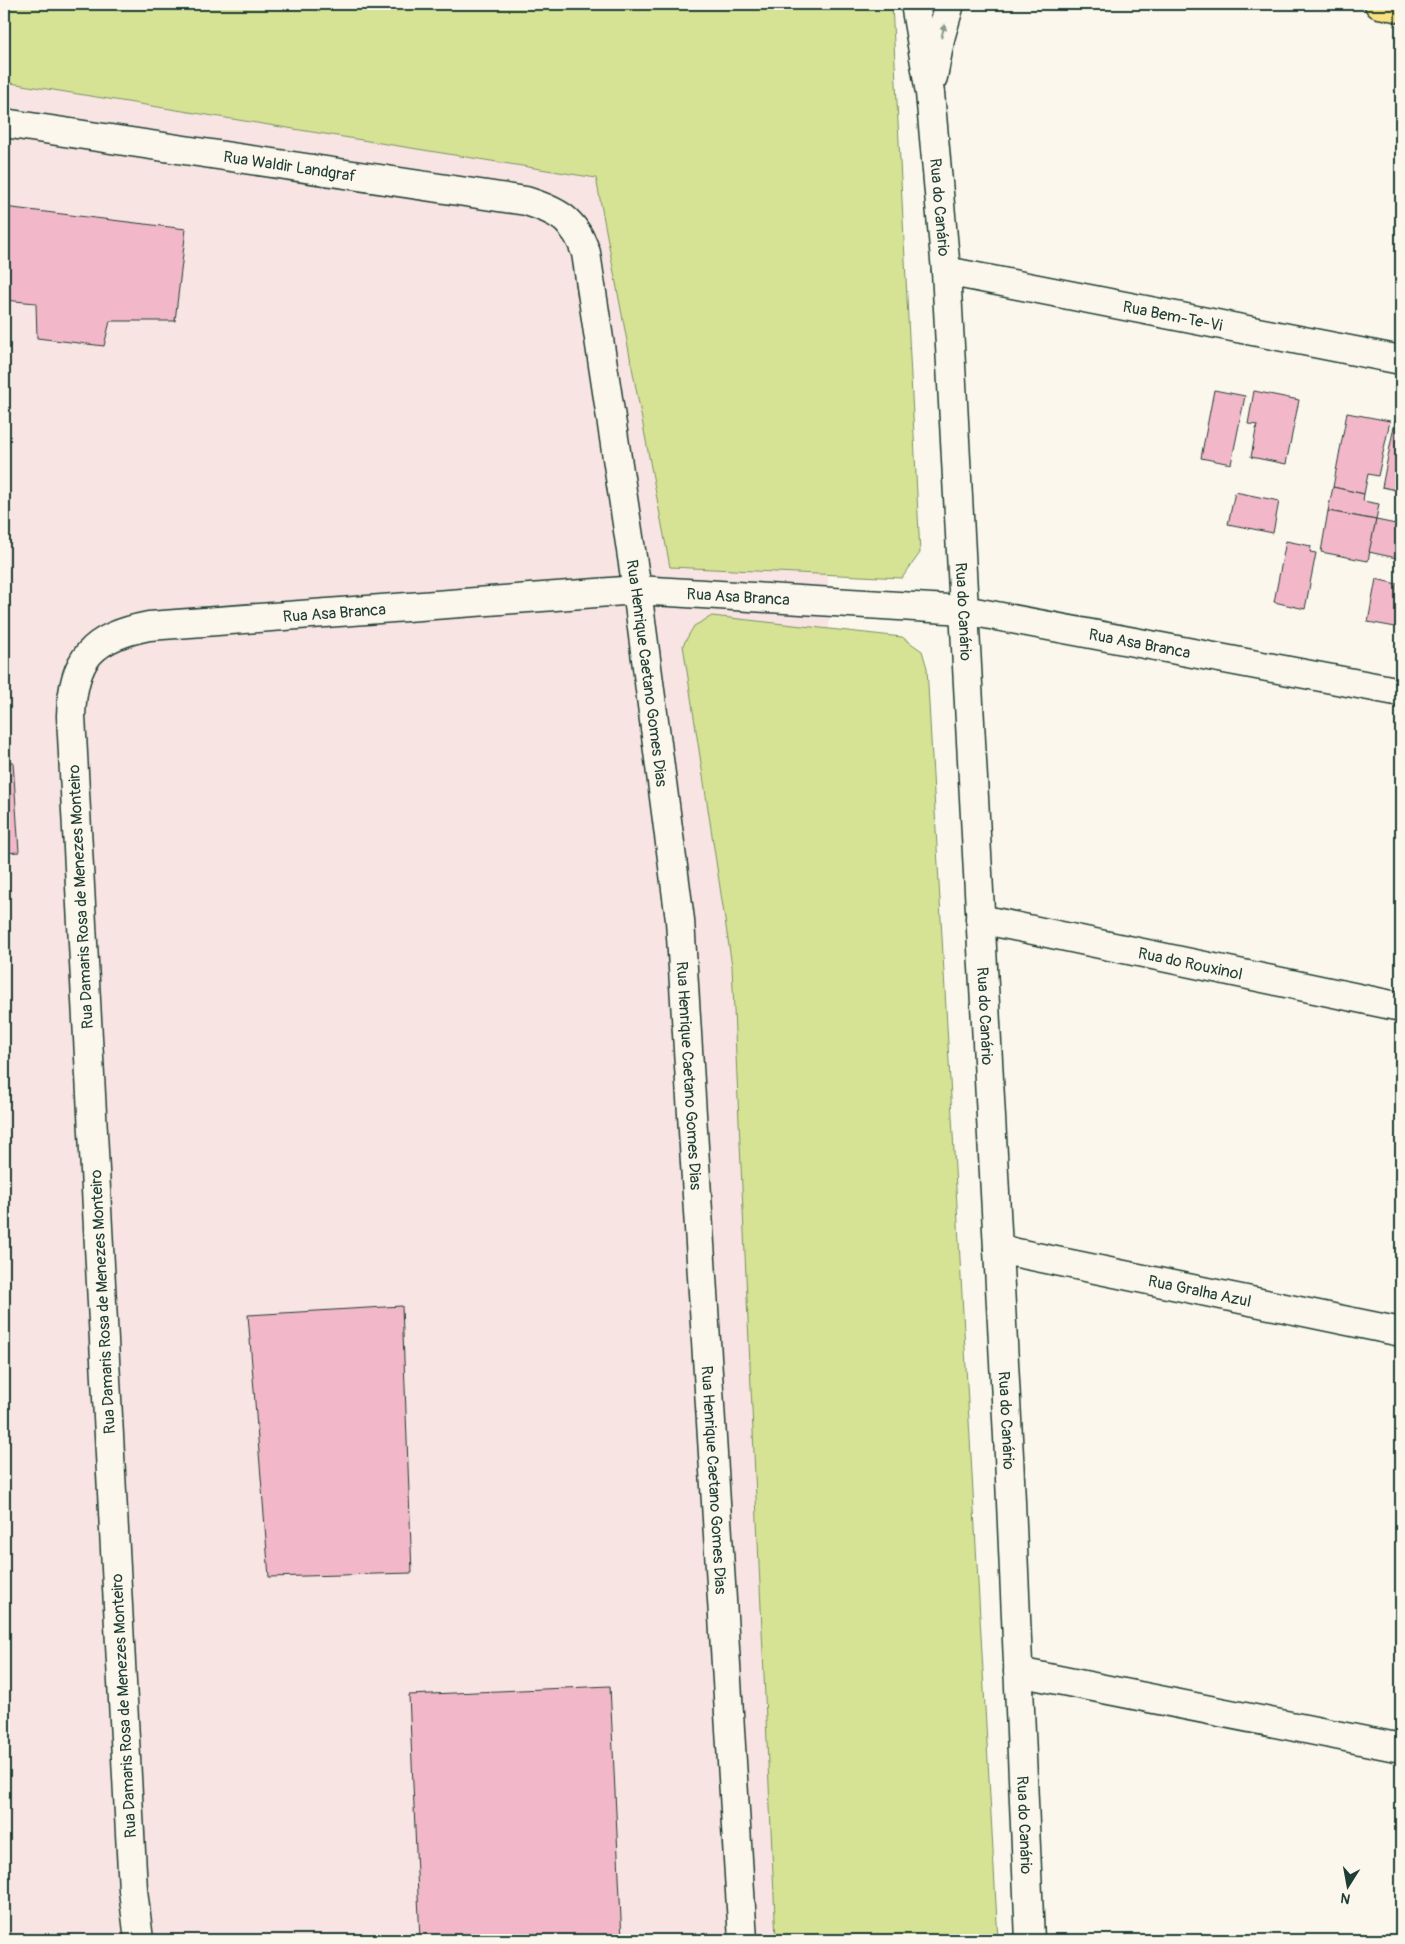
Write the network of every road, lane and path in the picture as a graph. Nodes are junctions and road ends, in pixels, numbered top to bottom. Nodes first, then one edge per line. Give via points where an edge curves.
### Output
1 (915, 4) edge
2 (950, 4) edge
3 (1379, 4) edge
4 (1401, 8) edge
5 (930, 93) junction
6 (4, 122) edge
7 (570, 223) joint
8 (946, 271) junction
9 (1401, 360) edge
10 (637, 590) junction
11 (964, 610) junction
12 (80, 664) joint
13 (1401, 692) edge
14 (980, 919) junction
15 (1401, 1007) edge
16 (998, 1249) junction
17 (1401, 1332) edge
18 (1018, 1672) junction
19 (1401, 1748) edge
20 (138, 1940) edge
21 (743, 1940) edge
22 (1030, 1940) edge

1 - 5 street
5 -> 2 street
3 - 4 main road
5 - 8 street, Rua do Canário
6 - 7 street, Rua Waldir Landgraf via 526,201 550,209
7 - 10 street, Rua Henrique Caetano Gomes Dias via 580,236 586,254
8 - 9 street, Rua Bem-Te-Vi
8 - 11 street, Rua do Canário
10 - 11 street, Rua Asa Branca
10 - 12 street, Rua Asa Branca via 149,626 106,639
10 - 21 street, Rua Henrique Caetano Gomes Dias via 680,920
11 - 13 street, Rua Asa Branca
11 - 14 street, Rua do Canário
12 - 20 street, Rua Damaris Rosa de Menezes Monteiro via 71,716
14 - 15 street, Rua do Rouxinol
14 - 16 street, Rua do Canário
16 - 17 street, Rua Gralha Azul
16 - 18 street, Rua do Canário
18 - 19 street
18 - 22 street, Rua do Canário

